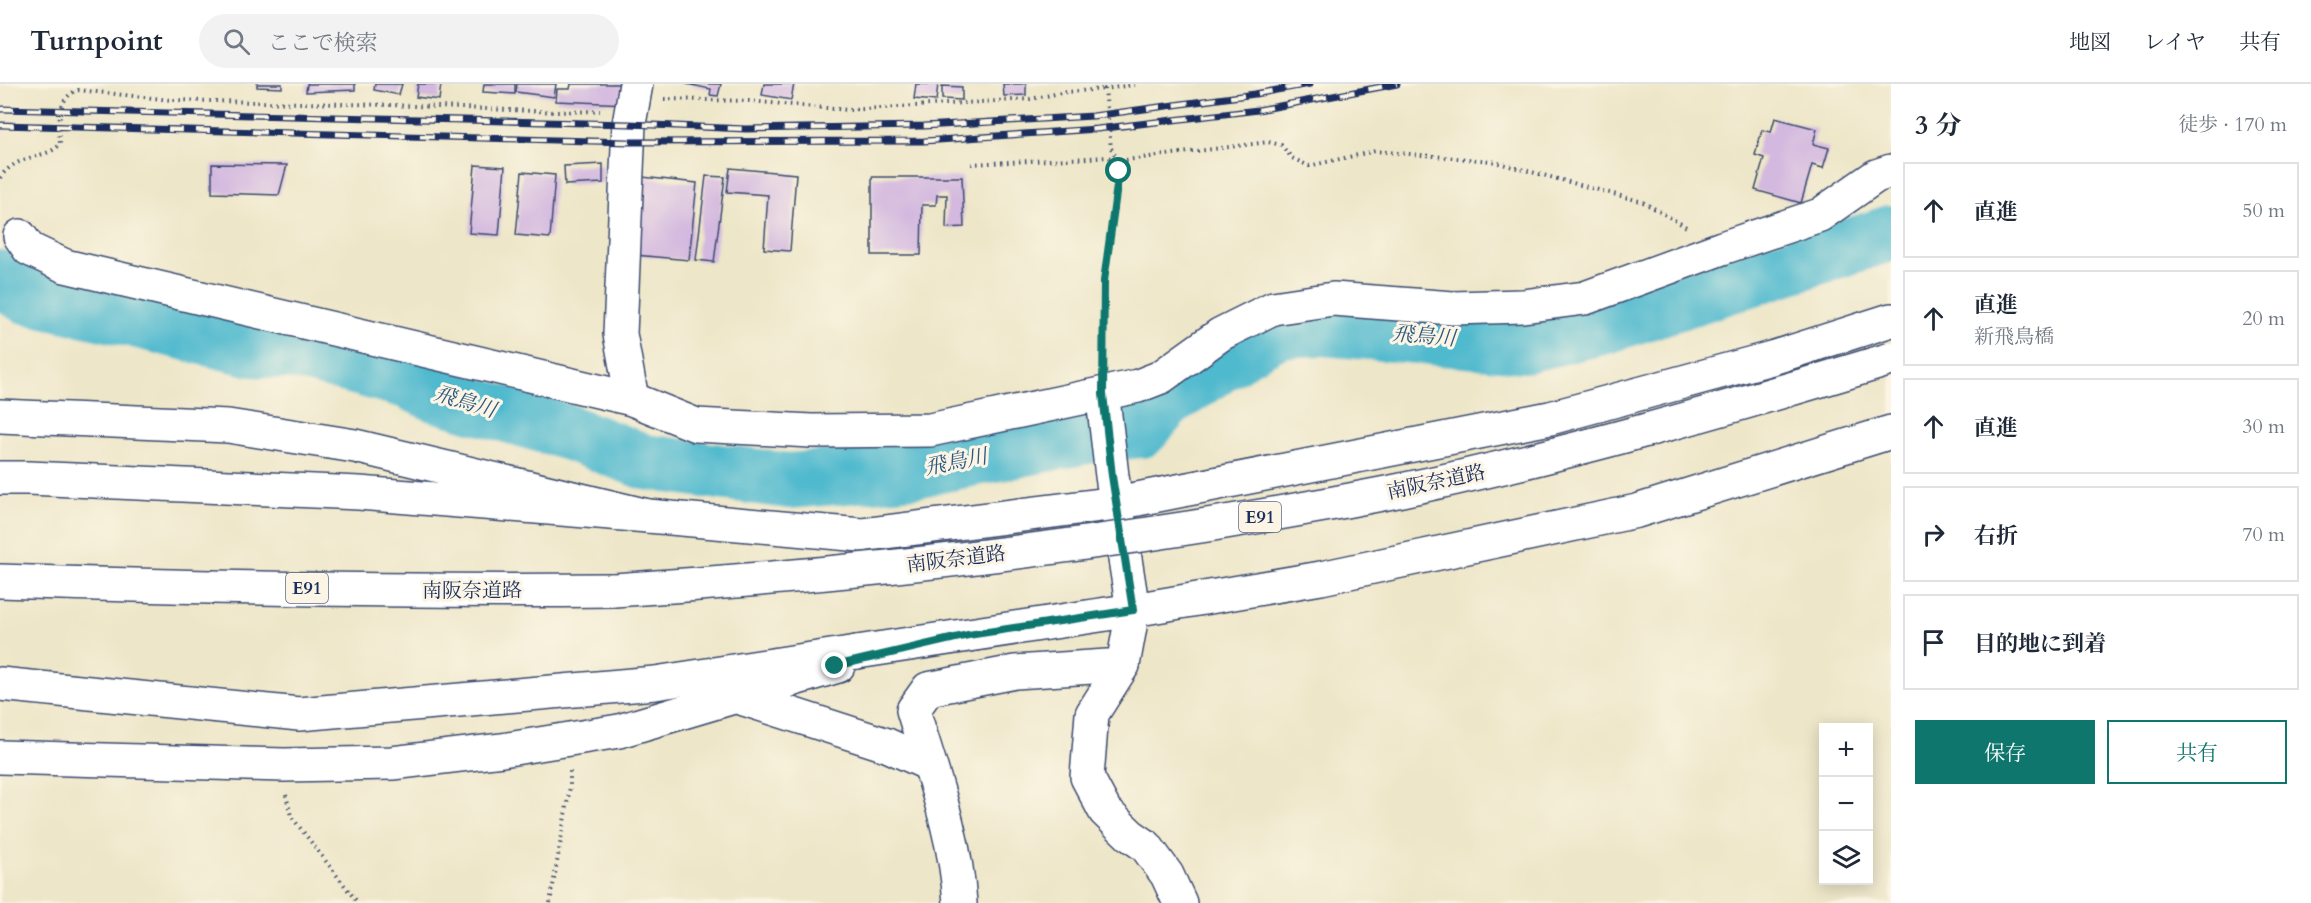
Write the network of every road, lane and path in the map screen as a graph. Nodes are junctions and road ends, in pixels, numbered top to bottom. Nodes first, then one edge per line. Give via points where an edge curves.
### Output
1 (1139, 84) edge
2 (1105, 89) junction
3 (633, 97) edge
4 (1118, 161) junction
5 (971, 164) dead end
6 (1891, 171) edge
7 (0, 178) edge
8 (20, 237) dead end
9 (1722, 248) junction
10 (1891, 320) edge
11 (1891, 341) edge
12 (1891, 359) edge
13 (1103, 396) junction
14 (632, 399) junction
15 (0, 416) edge
16 (1891, 432) edge
17 (0, 478) edge
18 (1114, 490) junction
19 (648, 516) junction
20 (0, 562) edge
21 (0, 580) edge
22 (614, 580) junction
23 (1133, 610) junction
24 (968, 635) junction
25 (1123, 664) junction
26 (0, 684) edge
27 (735, 696) junction
28 (569, 739) junction
29 (0, 758) edge
30 (929, 764) junction
31 (279, 765) junction
32 (358, 903) edge
33 (550, 903) edge
34 (960, 903) edge
35 (1180, 903) edge

1 - 2 path
2 - 3 path via 1030,99 848,110 749,101
2 - 4 path via 1111,148
3 - 7 path via 555,112 171,100 78,90 61,106 60,144 56,149 26,157
3 - 14 main road via 620,334
4 - 5 path via 1108,158
4 - 9 path via 1268,142 1281,146 1292,158 1309,166 1375,151 1491,161 1643,202
4 - 13 path via 1104,281
6 - 9 main road via 1876,176 1820,215
8 - 14 main road via 29,249 65,266
9 - 13 main road via 1585,298 1523,306 1453,308 1333,299 1273,308 1221,334 1161,377
10 - 18 main road via 1775,357 1550,418
11 - 22 main road, 南阪奈道路 / E91 via 1521,444 1258,498 1100,526 736,563
12 - 22 main road, 南阪奈道路 / E91, bridge via 1525,462 1262,516 1102,541 738,582
13 - 14 main road via 930,430 811,431 696,425
13 - 18 main road
15 - 19 main road via 228,426 355,446
16 - 23 main road via 1637,511 1321,578
17 - 19 main road via 359,493
18 - 19 main road via 861,535
18 - 23 main road
20 - 22 main road, 南阪奈道路 / E91 via 490,572
21 - 22 main road, 南阪奈道路 / E91 via 492,591
23 - 24 main road
23 - 25 main road
24 - 26 main road via 655,682 299,714
24 - 27 main road via 835,666
25 - 30 main road via 1015,672 928,689 914,710
25 - 35 main road via 1092,714 1087,777 1105,811 1146,846 1167,875
27 - 28 main road via 620,731
27 - 30 main road via 887,746
28 - 31 main road via 392,763
28 - 33 path via 570,787
29 - 31 main road
30 - 34 main road via 945,813
31 - 32 path via 291,816

